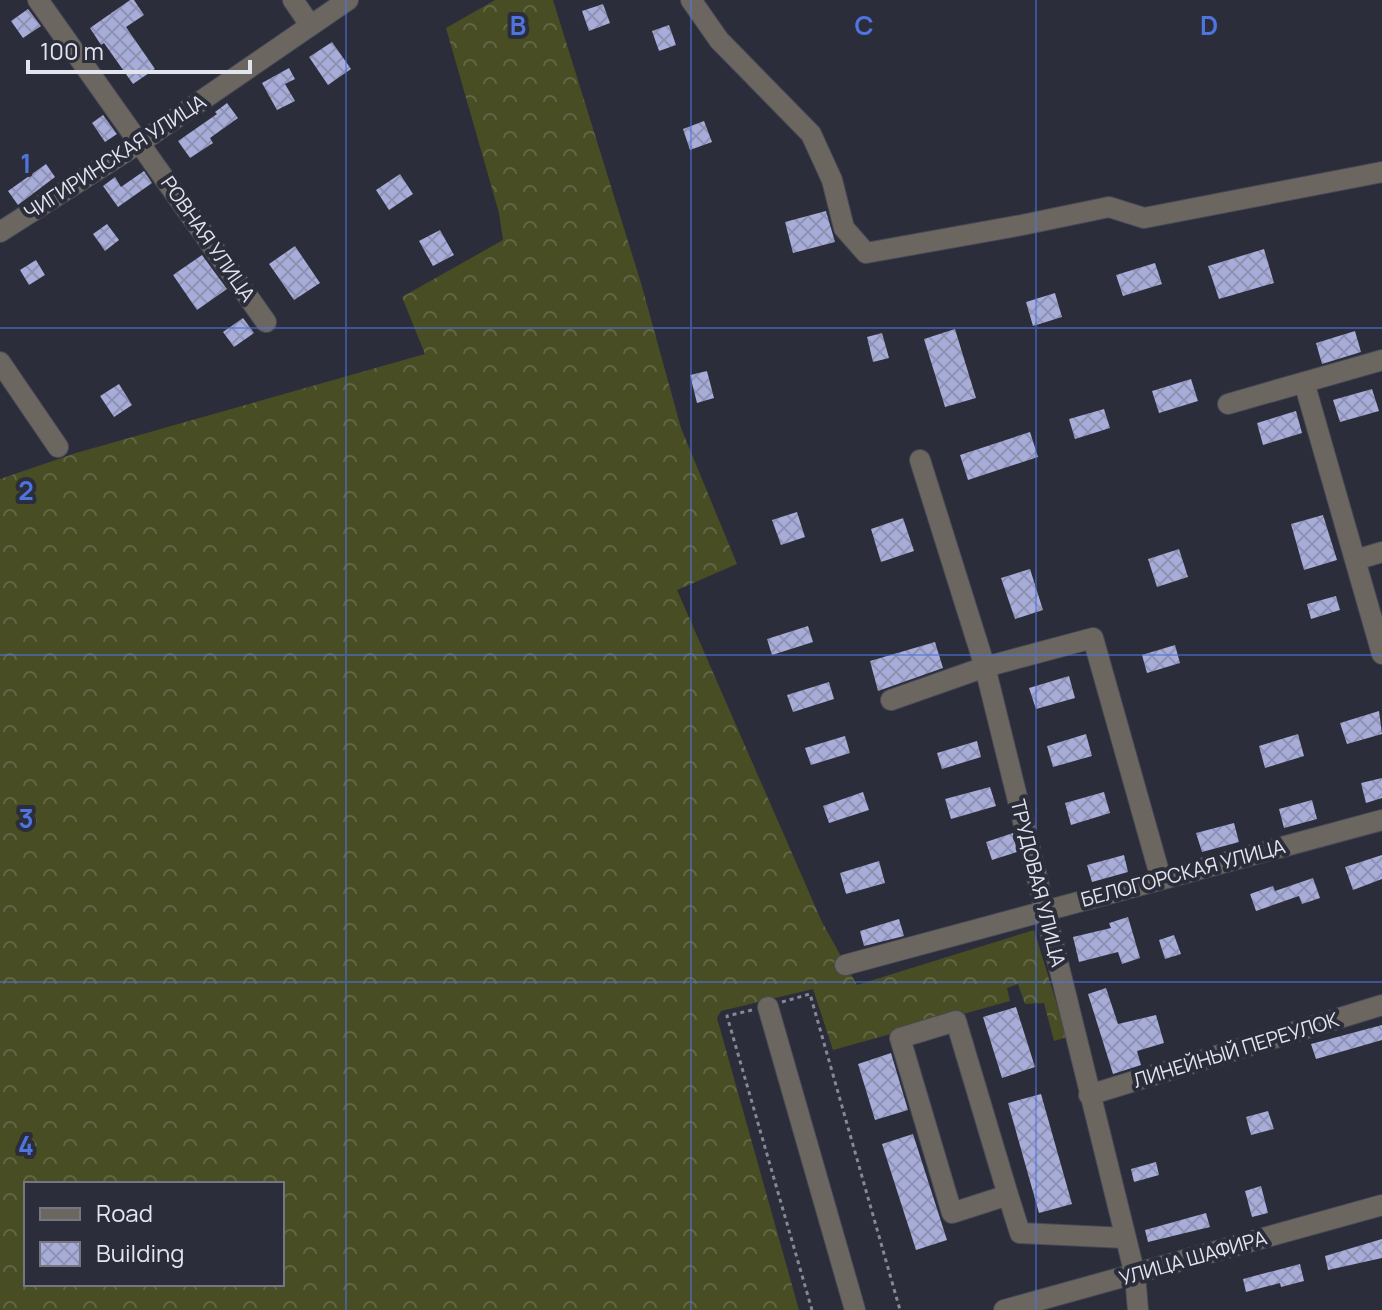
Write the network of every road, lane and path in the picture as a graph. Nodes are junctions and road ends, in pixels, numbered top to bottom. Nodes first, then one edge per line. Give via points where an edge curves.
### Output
1 (38, 0) edge
2 (293, 0) edge
3 (348, 0) edge
4 (691, 0) edge
5 (310, 25) junction
6 (141, 142) junction
7 (1382, 172) edge
8 (0, 232) edge
9 (266, 322) dead end
10 (1382, 360) edge
11 (0, 362) edge
12 (1304, 382) junction
13 (1228, 404) dead end
14 (58, 447) dead end
15 (920, 460) dead end
16 (1382, 552) edge
17 (1355, 560) junction
18 (1382, 654) edge
19 (985, 667) junction
20 (891, 700) dead end
21 (1382, 820) edge
22 (1161, 879) junction
23 (1045, 910) junction
24 (845, 965) dead end
25 (1382, 1005) edge
26 (768, 1007) dead end
27 (1089, 1095) junction
28 (1008, 1195) junction
29 (1382, 1205) edge
30 (1126, 1238) junction
31 (1135, 1275) junction
32 (855, 1310) edge
33 (1004, 1310) edge
34 (1138, 1310) edge

1 - 6 street, РОВНАЯ УЛИЦА
2 - 5 street
3 - 5 street, ЧИГИРИНСКАЯ УЛИЦА
4 - 7 street via 719,40 811,134 832,180 844,228 866,253 1109,207 1144,218
5 - 6 street, ЧИГИРИНСКАЯ УЛИЦА
6 - 8 street, ЧИГИРИНСКАЯ УЛИЦА
6 - 9 street, РОВНАЯ УЛИЦА
10 - 12 street
11 - 14 street
12 - 13 street
12 - 17 street
15 - 19 street, ТРУДОВАЯ УЛИЦА
16 - 17 street
17 - 18 street
19 - 20 street
19 - 22 street via 1093,638
19 - 23 street, ТРУДОВАЯ УЛИЦА
21 - 22 street, БЕЛОГОРСКАЯ УЛИЦА
22 - 23 street, БЕЛОГОРСКАЯ УЛИЦА
23 - 24 street, БЕЛОГОРСКАЯ УЛИЦА
23 - 27 street, ТРУДОВАЯ УЛИЦА
25 - 27 street, ЛИНЕЙНЫЙ ПЕРЕУЛОК
26 - 32 street
27 - 30 street, ТРУДОВАЯ УЛИЦА
28 - 28 street via 952,1213 900,1038 956,1021
28 - 30 street via 1020,1233
29 - 31 street, УЛИЦА ШАФИРА
30 - 31 street, ТРУДОВАЯ УЛИЦА
31 - 33 street, УЛИЦА ШАФИРА
31 - 34 street, ТРУДОВАЯ УЛИЦА

